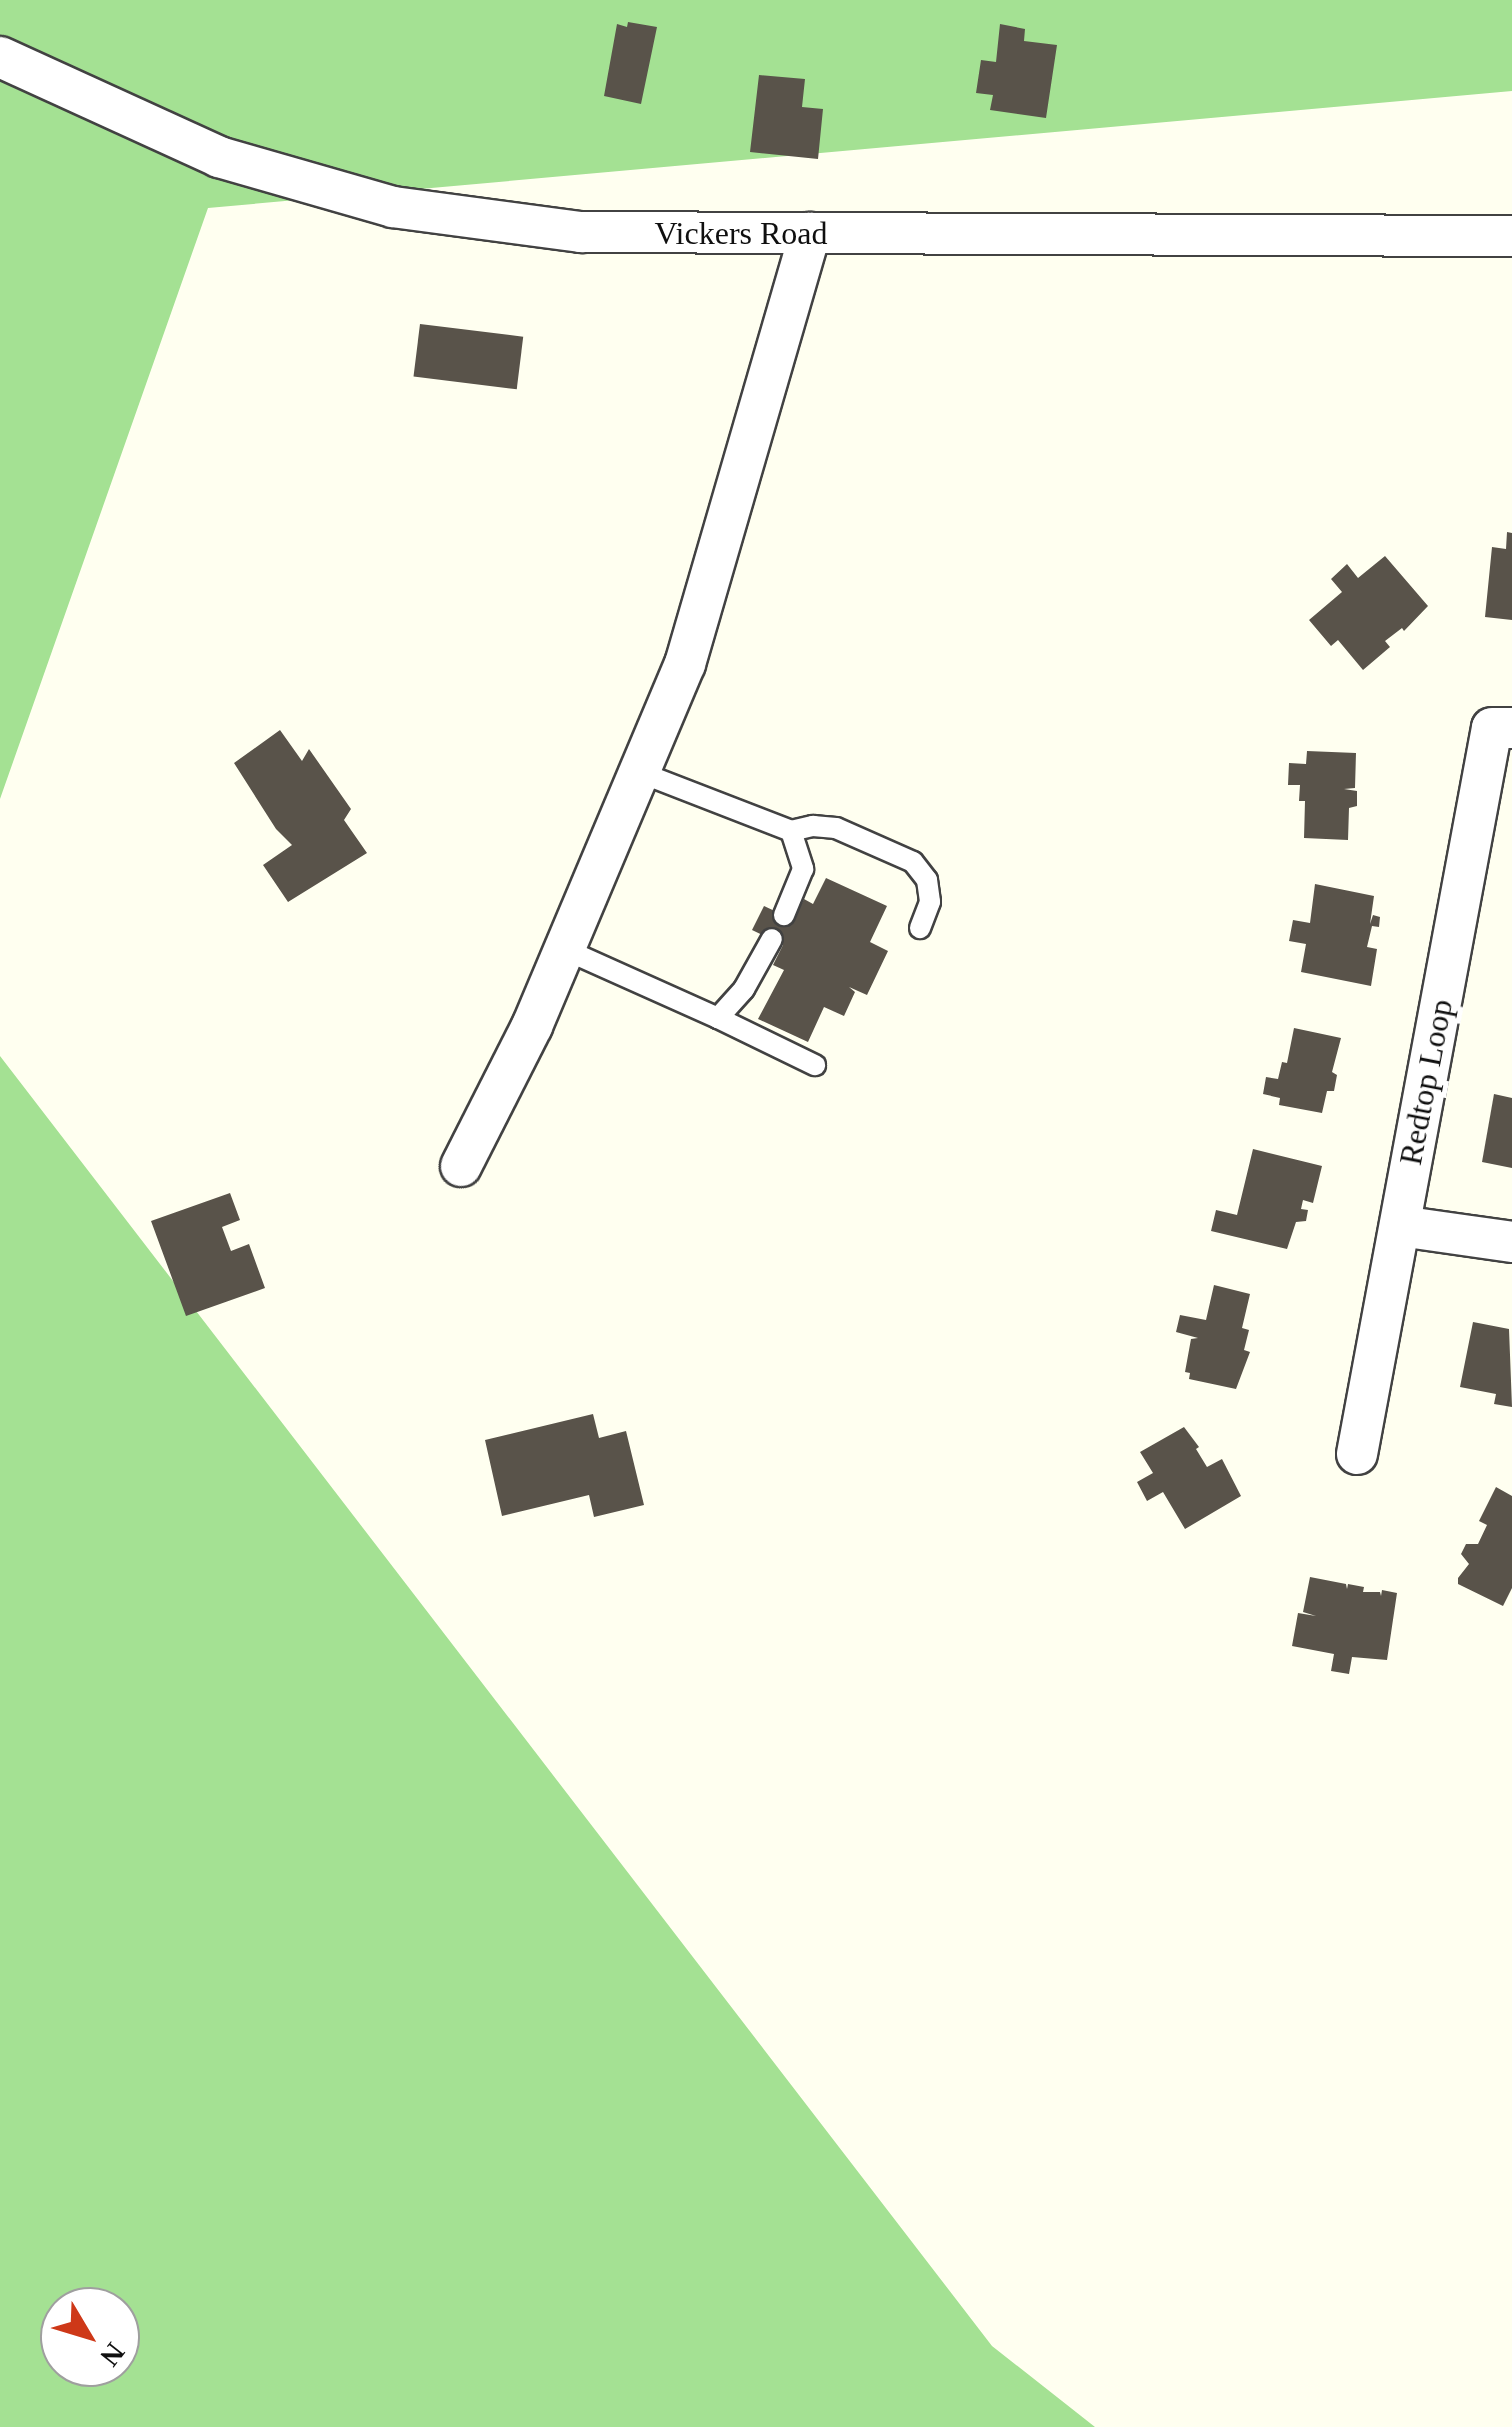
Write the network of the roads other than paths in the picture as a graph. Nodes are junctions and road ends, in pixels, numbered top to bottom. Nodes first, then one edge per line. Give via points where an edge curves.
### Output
1 (0, 58) edge
2 (810, 233) junction
3 (1512, 236) edge
4 (1512, 728) edge
5 (639, 772) junction
6 (791, 831) junction
7 (784, 915) dead end
8 (920, 928) dead end
9 (772, 939) dead end
10 (564, 950) junction
11 (718, 1018) junction
12 (815, 1065) dead end
13 (461, 1166) dead end
14 (1400, 1226) junction
15 (1512, 1242) edge
16 (1357, 1454) dead end

1 - 2 street, Vickers Road via 218,157 393,207 581,232
2 - 3 street, Vickers Road
2 - 5 street via 684,664
4 - 14 street, Redtop Loop via 1492,728
5 - 6 lane
5 - 10 street
6 - 7 lane via 803,870
6 - 8 lane via 836,828 913,862 927,880 930,902
9 - 11 lane via 744,990
10 - 11 lane
10 - 13 street
11 - 12 lane
14 - 15 street
14 - 16 street, Redtop Loop

